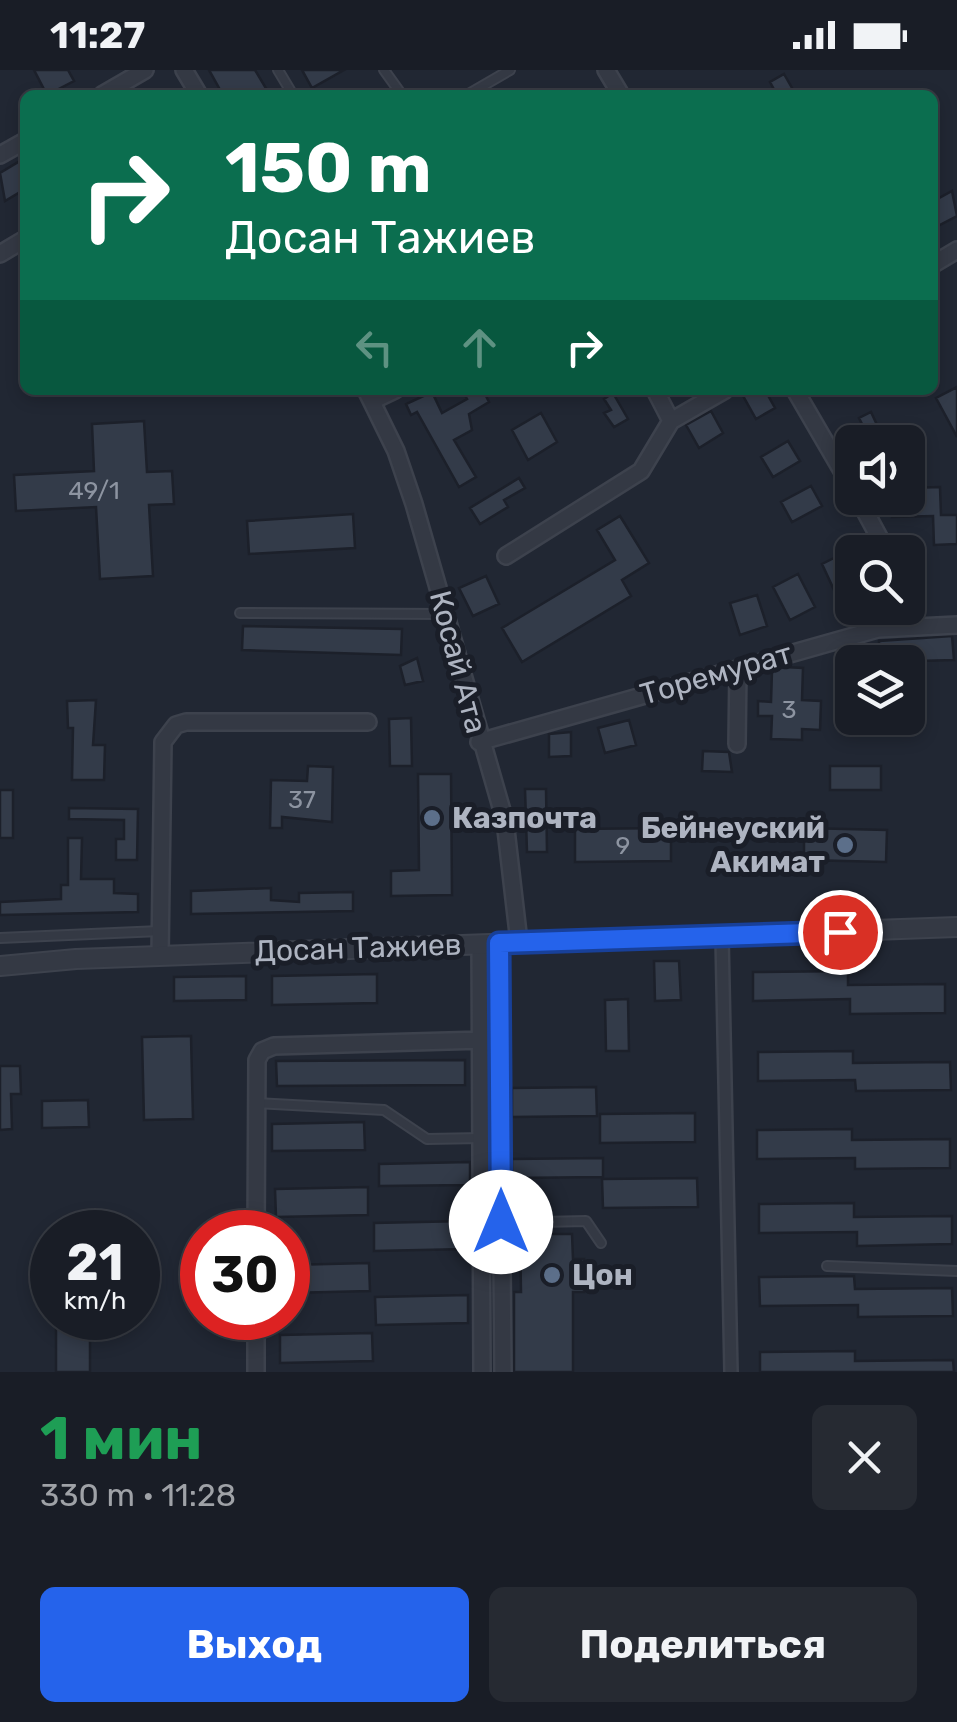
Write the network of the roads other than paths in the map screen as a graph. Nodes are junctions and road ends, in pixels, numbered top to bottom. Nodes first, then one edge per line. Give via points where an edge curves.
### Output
1 (145, 70) edge
2 (510, 70) edge
3 (111, 90) edge
4 (476, 90) edge
5 (369, 395) edge
6 (658, 395) edge
7 (716, 395) edge
8 (797, 395) edge
9 (671, 421) junction
10 (835, 459) edge
11 (506, 556) dead end
12 (240, 613) dead end
13 (447, 614) junction
14 (957, 625) edge
15 (912, 627) joint
16 (738, 669) junction
17 (368, 722) dead end
18 (479, 742) junction
19 (737, 744) dead end
20 (957, 926) edge
21 (161, 931) junction
22 (722, 936) junction
23 (0, 938) edge
24 (519, 942) junction
25 (489, 943) junction
26 (160, 956) junction
27 (0, 966) edge
28 (483, 1040) junction
29 (256, 1103) junction
30 (482, 1138) junction
31 (256, 1210) edge
32 (482, 1222) junction
33 (501, 1222) junction
34 (601, 1243) dead end
35 (827, 1266) dead end
36 (957, 1272) edge
37 (256, 1340) edge
38 (256, 1372) edge
39 (482, 1372) edge
40 (502, 1372) edge
41 (731, 1372) edge

1 - 3 street
2 - 4 lane
5 - 13 street, Косай Ата via 396,451
6 - 9 street
7 - 9 street
8 - 10 street
9 - 11 street via 641,471
12 - 13 lane
13 - 18 street, Косай Ата
14 - 15 street, Торемурат
15 - 16 street, Торемурат via 878,629
16 - 18 street, Торемурат
16 - 19 street
17 - 21 street via 186,722 168,732
18 - 24 street, Косай Ата via 505,821
20 - 22 street, Досан Тажиев
21 - 23 lane
21 - 26 street
22 - 24 street, Досан Тажиев
22 - 41 street
24 - 25 street, Досан Тажиев
25 - 26 street, Досан Тажиев
25 - 28 street
25 - 33 street
26 - 27 street, Досан Тажиев
28 - 29 street via 274,1046 257,1060
28 - 30 street
29 - 30 lane via 384,1110 427,1138
29 - 31 street
30 - 32 street
32 - 33 street
32 - 39 street
33 - 34 lane via 586,1221
33 - 40 street
35 - 36 lane
37 - 38 street

